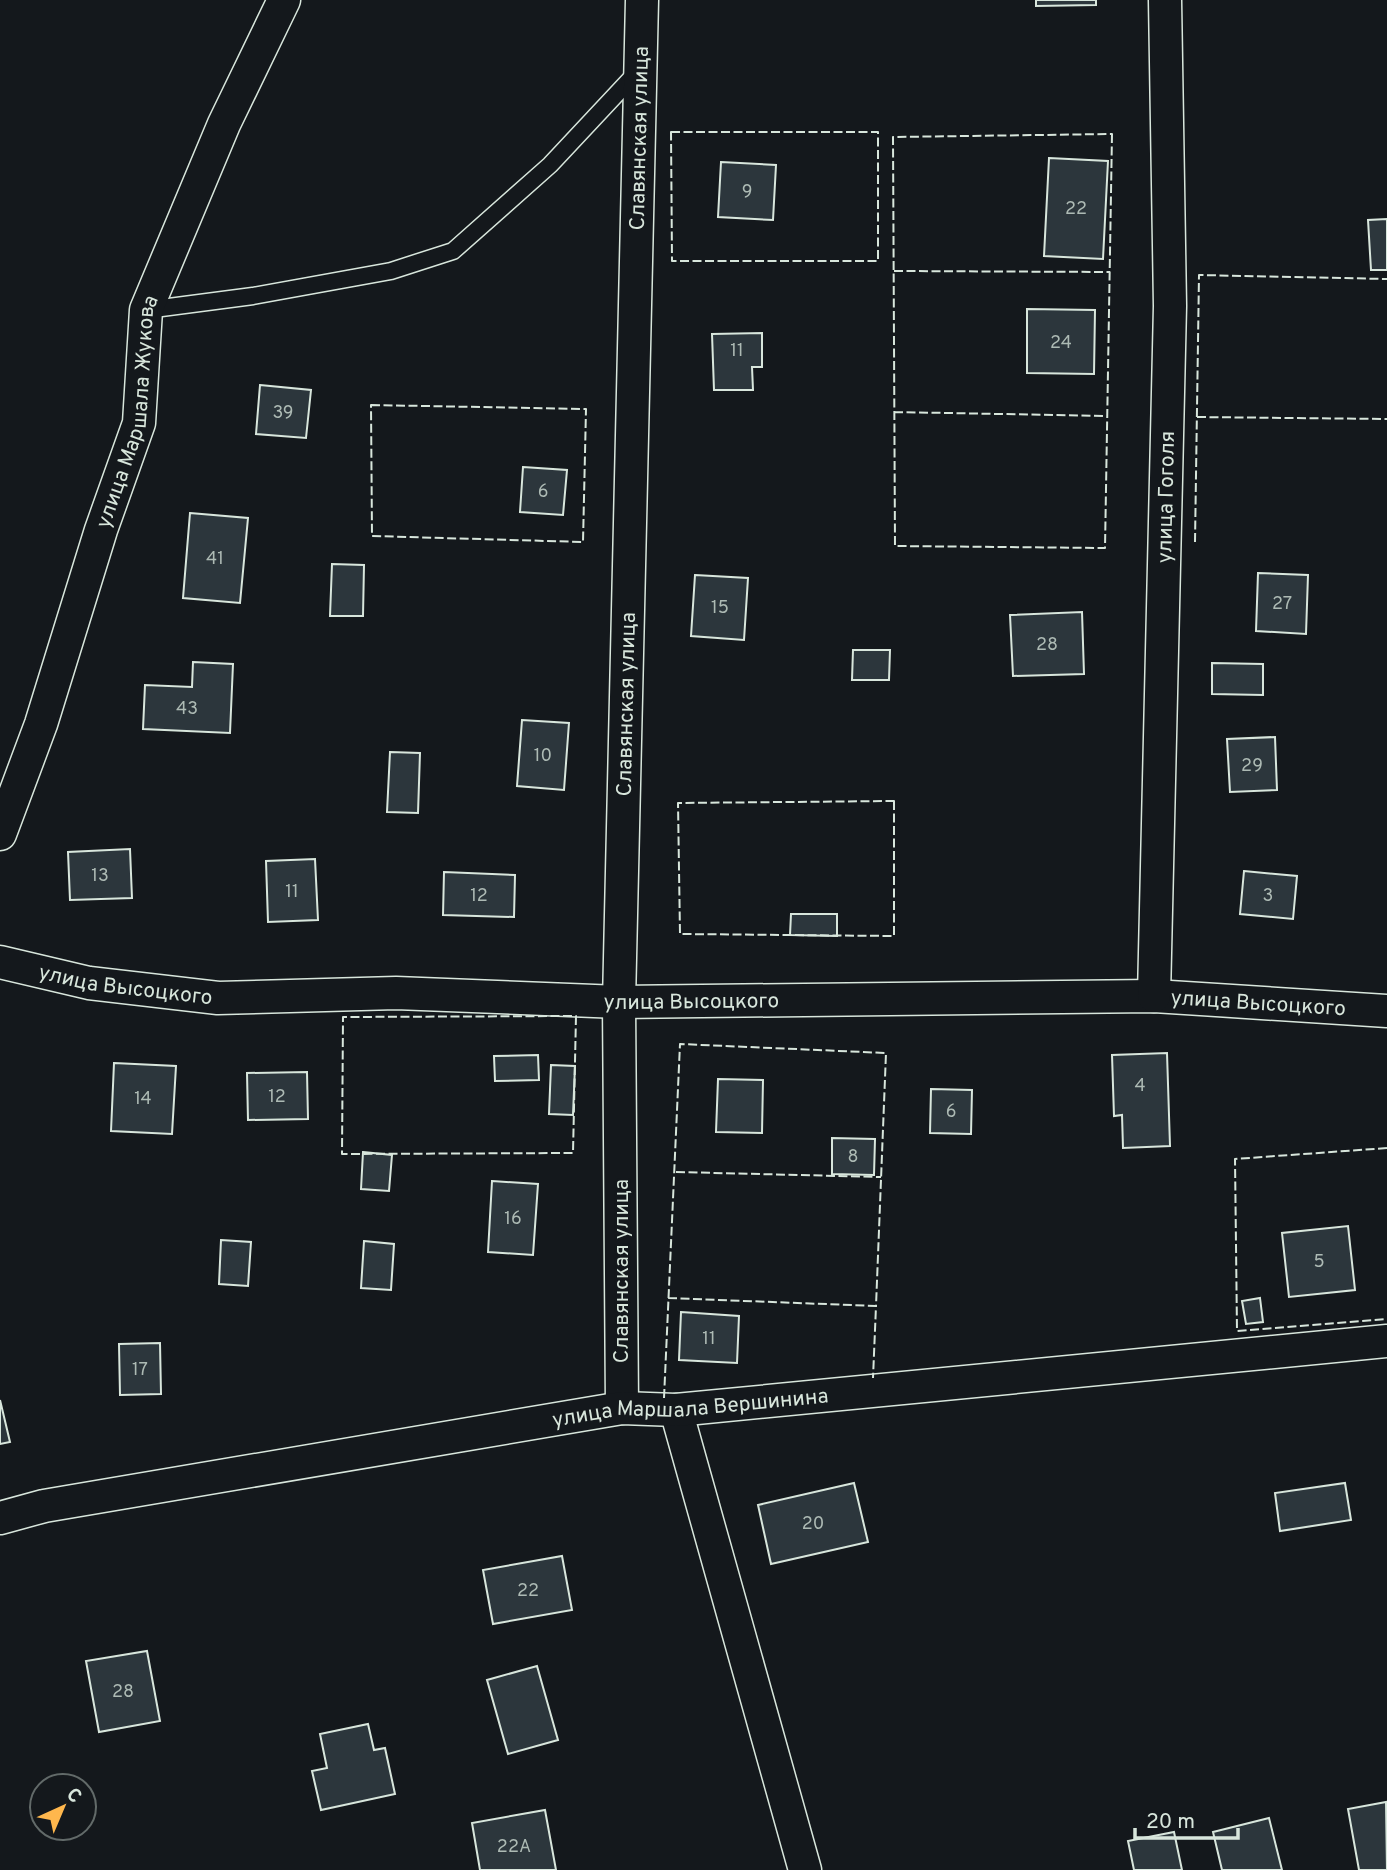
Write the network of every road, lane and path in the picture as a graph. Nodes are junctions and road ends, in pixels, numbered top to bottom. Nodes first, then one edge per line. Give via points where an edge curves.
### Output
1 (284, 0) edge
2 (642, 0) edge
3 (1165, 0) edge
4 (641, 68) junction
5 (146, 310) junction
6 (0, 834) edge
7 (0, 962) edge
8 (1154, 996) junction
9 (619, 1002) junction
10 (1387, 1011) edge
11 (1387, 1341) edge
12 (622, 1408) junction
13 (676, 1409) junction
14 (0, 1518) edge
15 (805, 1870) edge

1 - 5 street, улица Маршала Жукова via 224,124
2 - 4 street, Славянская улица
3 - 8 street, улица Гоголя via 1170,306
4 - 5 lane via 550,165 453,251 391,271
4 - 9 street, Славянская улица
5 - 6 street, улица Маршала Жукова via 139,423 41,724
7 - 9 street, улица Высоцкого via 89,983 219,998 396,993
8 - 9 street, улица Высоцкого
8 - 10 street, улица Высоцкого
9 - 12 street, Славянская улица
11 - 13 street, улица Маршала Вершинина
12 - 13 street, улица Маршала Вершинина
12 - 14 street, улица Маршала Вершинина via 44,1506
13 - 15 street

